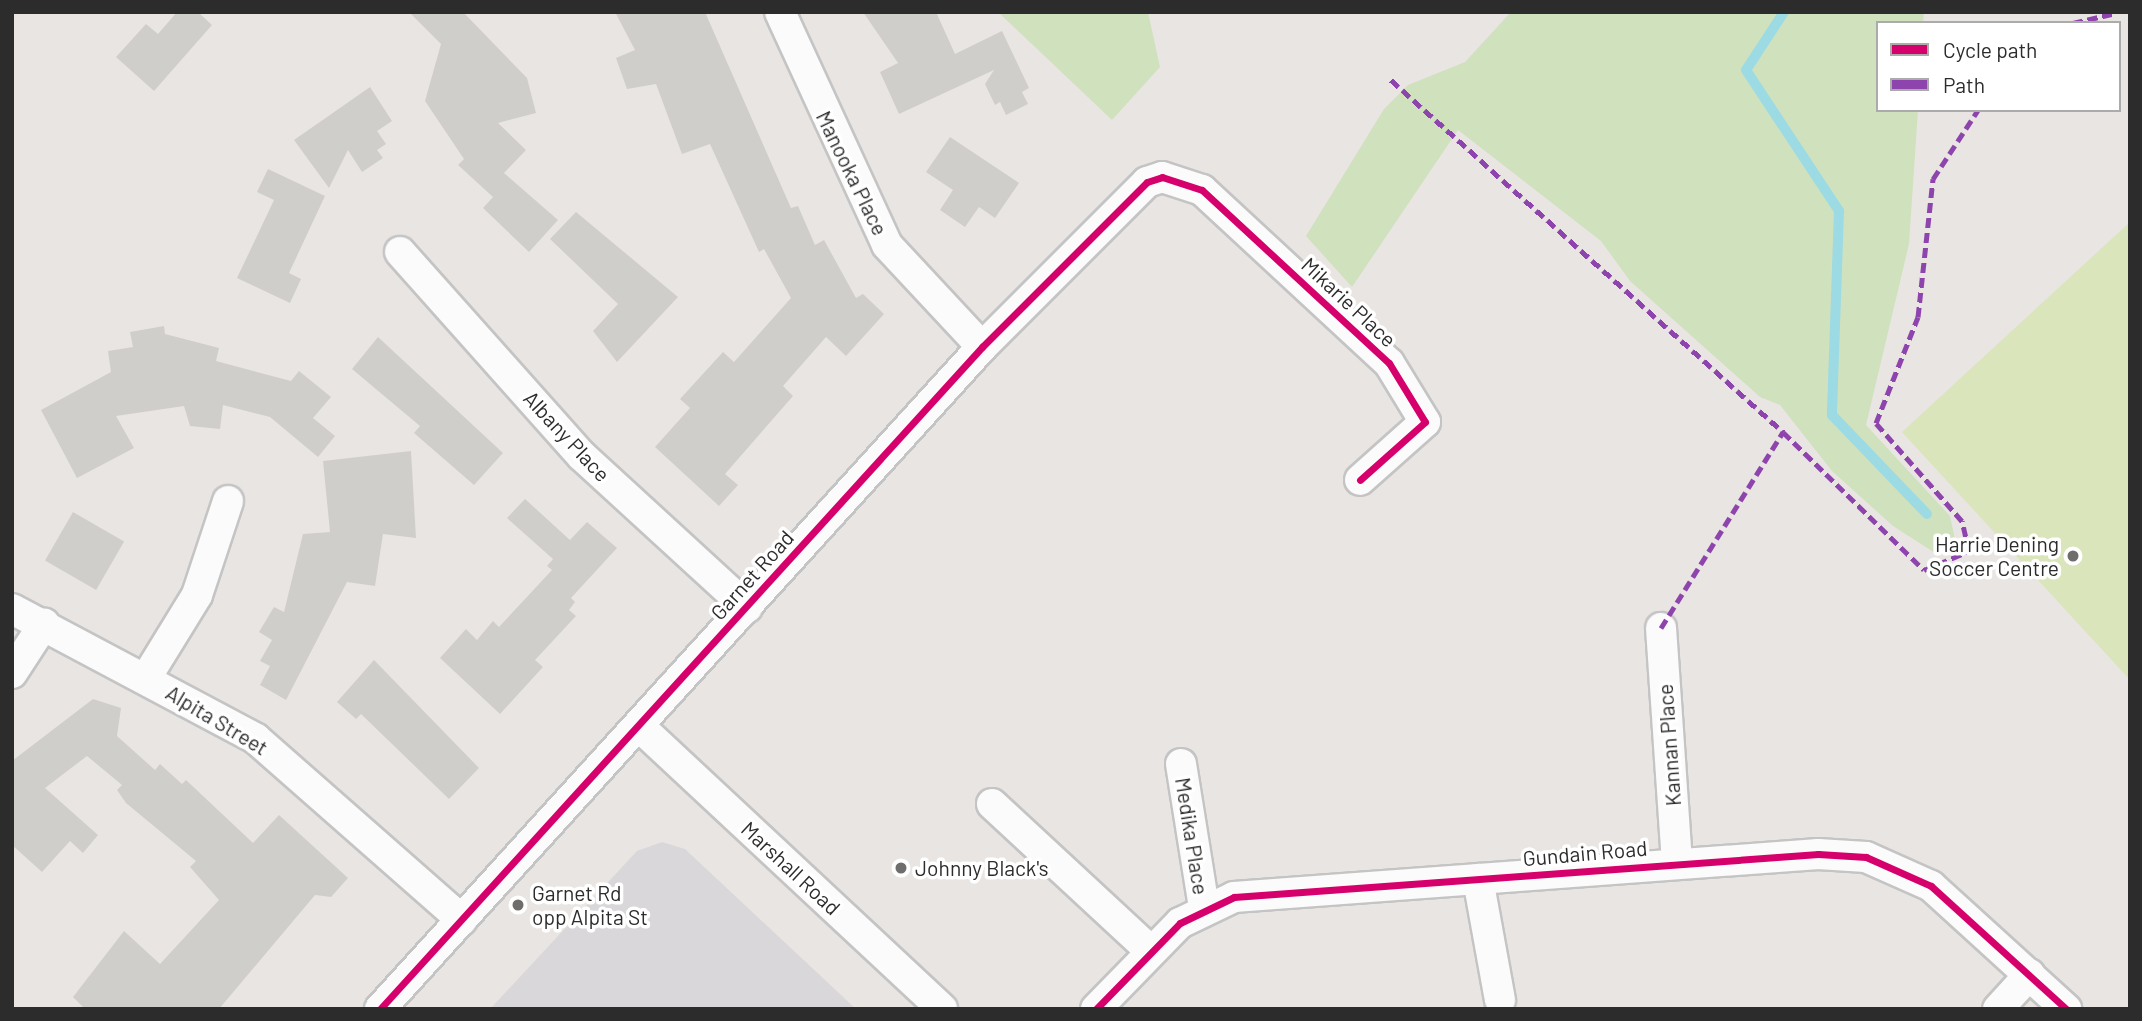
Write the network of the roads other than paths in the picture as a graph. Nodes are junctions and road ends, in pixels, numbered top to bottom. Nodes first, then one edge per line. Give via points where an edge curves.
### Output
1 (780, 12) edge
2 (1162, 177) joint
3 (400, 252) dead end
4 (982, 347) junction
5 (1360, 480) dead end
6 (228, 501) dead end
7 (747, 607) junction
8 (12, 609) edge
9 (44, 624) junction
10 (1661, 628) dead end
11 (12, 673) edge
12 (146, 678) junction
13 (640, 727) junction
14 (1181, 764) dead end
15 (992, 804) dead end
16 (1677, 863) junction
17 (1478, 880) junction
18 (1204, 908) junction
19 (462, 920) junction
20 (1150, 951) junction
21 (2030, 974) junction
22 (1500, 1000) dead end
23 (380, 1009) edge
24 (942, 1009) edge
25 (1096, 1009) edge
26 (1998, 1009) edge
27 (2066, 1009) edge

1 - 4 street, Manooka Place via 887,245
2 - 4 street, Garnet Road via 1131,195
2 - 5 street, Mikarie Place via 1185,181 1217,201 1390,363 1424,422
3 - 7 street, Albany Place via 582,456
4 - 7 street, Garnet Road
6 - 12 street via 197,595
7 - 13 street, Garnet Road
8 - 9 street, Alpita Street
9 - 11 street
9 - 12 street, Alpita Street
10 - 16 street, Kannan Place
12 - 19 street, Alpita Street via 256,739
13 - 19 street, Garnet Road
13 - 24 street, Marshall Road
14 - 18 street, Medika Place
15 - 20 street
16 - 17 street, Gundain Road
16 - 21 street, Gundain Road via 1866,857 1931,886
17 - 18 street, Gundain Road via 1269,891
17 - 22 street
18 - 20 street, Gundain Road
19 - 23 street, Garnet Road
20 - 25 street, Gundain Road
21 - 26 street
21 - 27 street, Gundain Road

